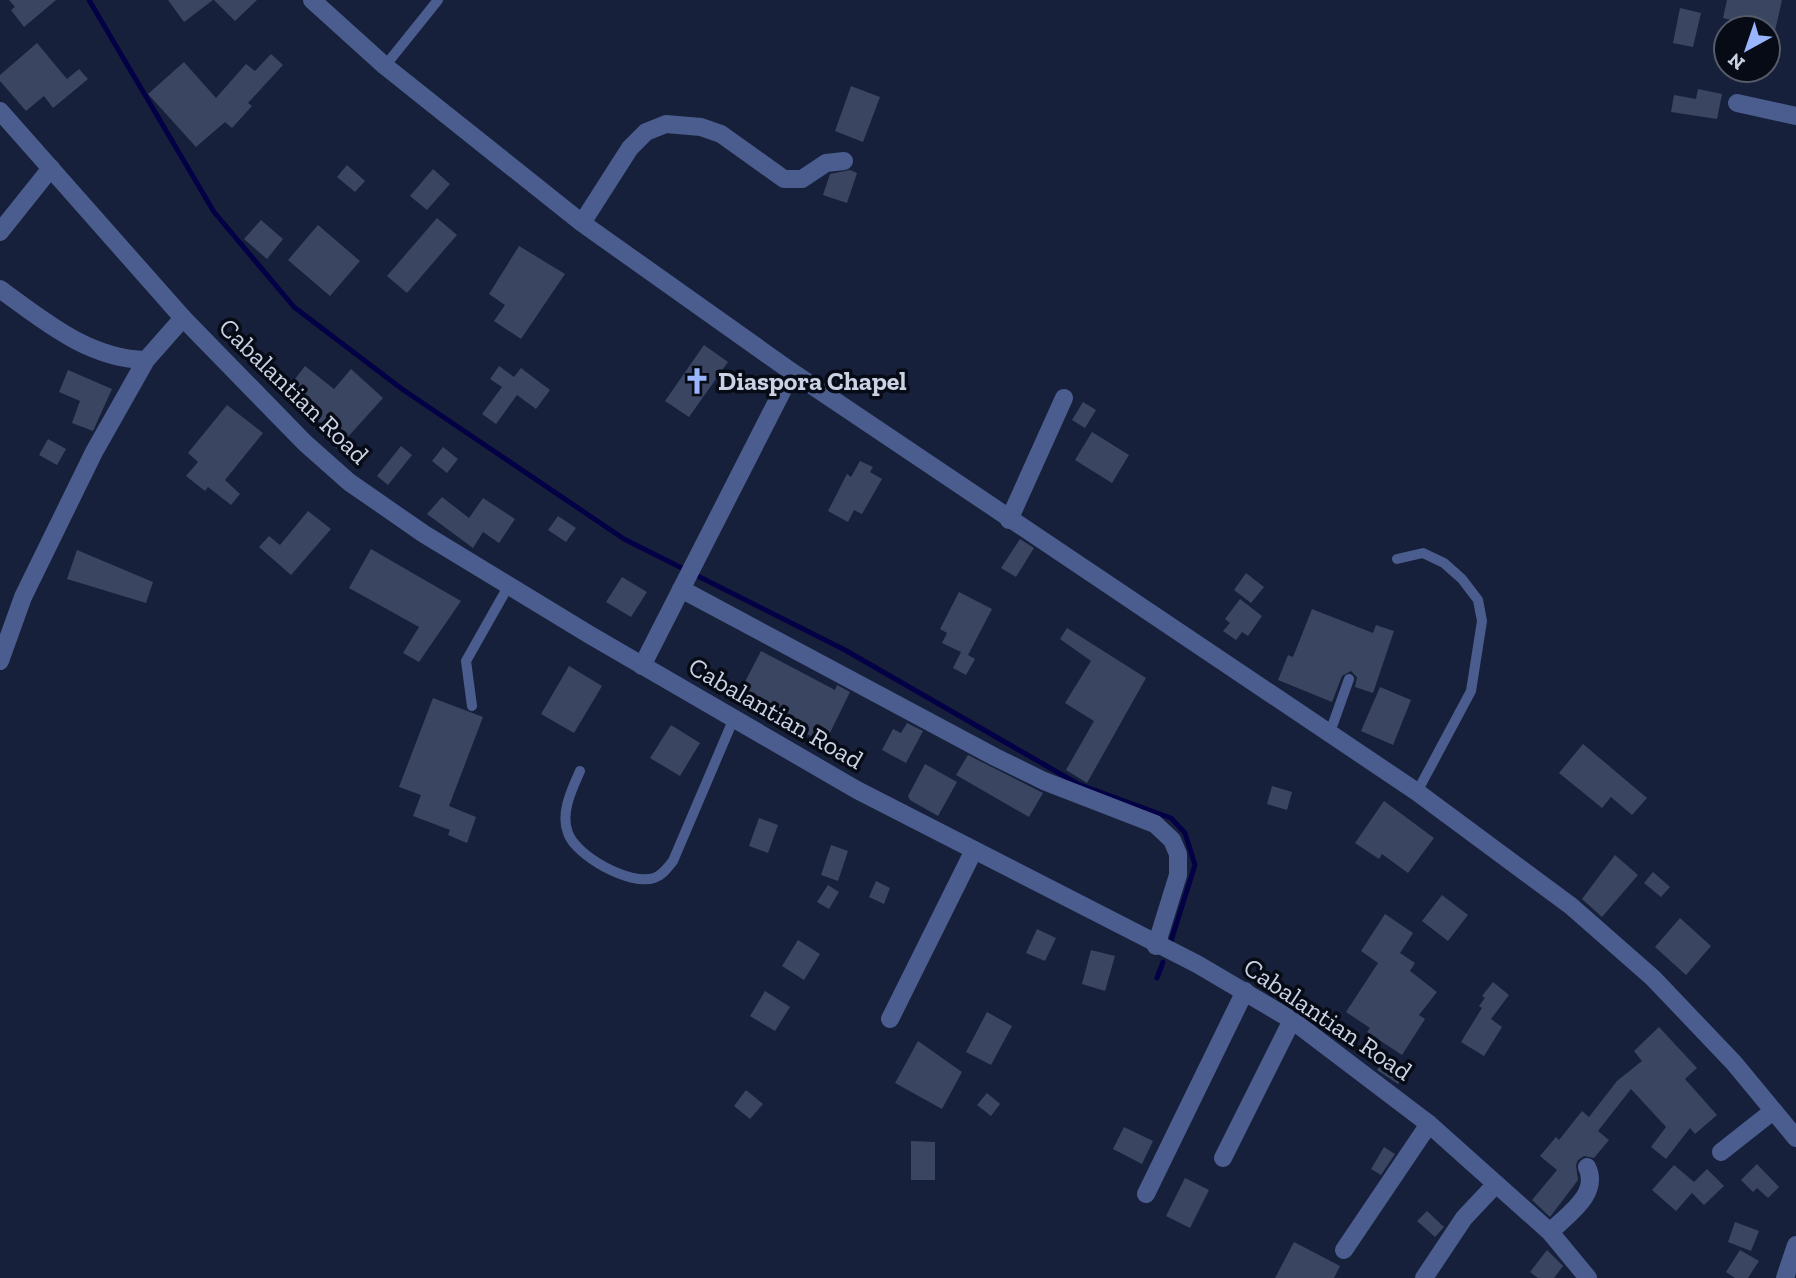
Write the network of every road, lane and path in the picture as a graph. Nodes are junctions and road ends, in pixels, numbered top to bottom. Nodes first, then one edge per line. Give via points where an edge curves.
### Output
1 (312, 0) edge
2 (438, 0) edge
3 (384, 66) junction
4 (1737, 103) dead end
5 (0, 111) edge
6 (1796, 116) edge
7 (844, 161) dead end
8 (51, 168) junction
9 (582, 223) junction
10 (0, 232) edge
11 (0, 289) edge
12 (183, 318) junction
13 (146, 360) junction
14 (792, 372) junction
15 (1064, 398) dead end
16 (1010, 520) junction
17 (1397, 559) dead end
18 (683, 584) junction
19 (509, 585) junction
20 (4, 633) edge
21 (0, 661) edge
22 (642, 666) junction
23 (1349, 679) dead end
24 (472, 706) dead end
25 (734, 718) junction
26 (1329, 735) junction
27 (580, 771) dead end
28 (1417, 792) junction
29 (974, 850) junction
30 (1156, 946) junction
31 (1245, 991) junction
32 (891, 1019) dead end
33 (1292, 1020) junction
34 (1773, 1111) junction
35 (1429, 1124) junction
36 (1796, 1138) edge
37 (1721, 1152) dead end
38 (1223, 1158) dead end
39 (1587, 1167) dead end
40 (1496, 1184) junction
41 (1146, 1194) dead end
42 (1550, 1232) junction
43 (1796, 1245) edge
44 (1344, 1250) dead end
45 (1424, 1278) edge
46 (1588, 1278) edge
47 (1785, 1278) edge

1 - 3 street
2 - 3 lane
3 - 9 street
4 - 6 street
5 - 8 street, Cabalantian Road
7 - 9 street via 826,163 795,181 784,179 721,134 666,124 646,132 630,148
8 - 10 street
8 - 12 street, Cabalantian Road
9 - 14 street
11 - 13 street via 94,349 122,360
12 - 13 street
12 - 19 street, Cabalantian Road via 349,482
13 - 20 street
14 - 16 street
14 - 18 street
15 - 16 street
16 - 26 street
17 - 28 lane via 1423,553 1444,563 1478,600 1482,621 1471,691
18 - 22 street
18 - 30 street via 995,757 1155,824 1172,840 1178,854 1178,875
19 - 22 street, Cabalantian Road
19 - 24 lane via 466,661
20 - 21 street
22 - 25 street, Cabalantian Road
23 - 26 lane
25 - 27 lane via 673,860 663,874 652,879 617,873 596,862 567,832 567,803
25 - 29 street, Cabalantian Road via 857,790
26 - 28 street
28 - 34 street via 1571,906 1653,978
29 - 30 street, Cabalantian Road
29 - 32 street
30 - 31 street, Cabalantian Road
31 - 33 street, Cabalantian Road
31 - 41 street
33 - 35 street, Cabalantian Road
33 - 38 street
34 - 36 street
34 - 37 street
35 - 40 street, Cabalantian Road
35 - 44 street
39 - 42 street via 1592,1178 1589,1193
40 - 42 street, Cabalantian Road
40 - 45 street via 1464,1217
42 - 46 street, Cabalantian Road
43 - 47 street

